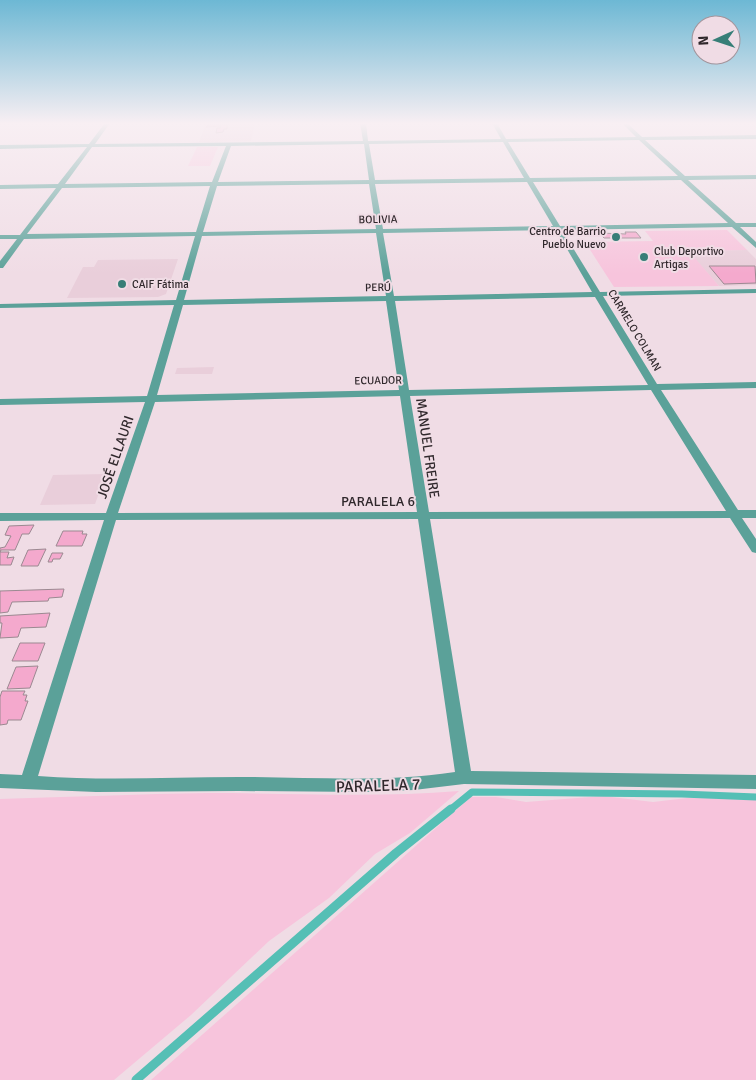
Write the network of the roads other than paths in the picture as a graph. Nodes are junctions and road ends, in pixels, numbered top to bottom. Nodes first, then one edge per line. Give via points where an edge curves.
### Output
1 (71, 173) edge
2 (218, 173) edge
3 (371, 173) edge
4 (524, 173) edge
5 (677, 173) edge
6 (756, 177) edge
7 (682, 178) junction
8 (528, 180) junction
9 (372, 182) junction
10 (214, 184) junction
11 (61, 186) junction
12 (0, 187) edge
13 (733, 225) junction
14 (756, 225) edge
15 (559, 228) junction
16 (381, 231) junction
17 (200, 234) junction
18 (23, 237) junction
19 (0, 238) edge
20 (756, 246) edge
21 (0, 266) edge
22 (756, 292) edge
23 (599, 295) junction
24 (391, 298) junction
25 (180, 302) junction
26 (0, 306) edge
27 (756, 385) edge
28 (654, 387) junction
29 (405, 392) junction
30 (151, 398) junction
31 (0, 402) edge
32 (735, 514) junction
33 (756, 514) edge
34 (0, 516) edge
35 (110, 516) junction
36 (422, 516) junction
37 (756, 549) edge
38 (464, 777) junction
39 (0, 781) edge
40 (28, 781) junction
41 (756, 782) edge

1 - 11 street
2 - 10 street, JOSÉ ELLAURI
3 - 9 street, MANUEL FREIRE
4 - 8 street, CARMELO COLMAN
5 - 7 street
6 - 7 street
7 - 8 street
7 - 13 street
8 - 9 street
8 - 15 street, CARMELO COLMAN
9 - 10 street
9 - 16 street, MANUEL FREIRE
10 - 11 street
10 - 17 street, JOSÉ ELLAURI
11 - 12 street
11 - 18 street
13 - 14 street, BOLIVIA
13 - 15 street, BOLIVIA
13 - 20 street
15 - 16 street, BOLIVIA
15 - 23 street, CARMELO COLMAN
16 - 17 street, BOLIVIA
16 - 24 street, MANUEL FREIRE
17 - 18 street, BOLIVIA
17 - 25 street, JOSÉ ELLAURI
18 - 19 street, BOLIVIA
18 - 21 street
22 - 23 street, PERÚ
23 - 24 street, PERÚ
23 - 28 street, CARMELO COLMAN
24 - 25 street, PERÚ
24 - 29 street, MANUEL FREIRE
25 - 26 street, PERÚ
25 - 30 street, JOSÉ ELLAURI
27 - 28 street, ECUADOR
28 - 29 street, ECUADOR
28 - 32 street, CARMELO COLMAN
29 - 30 street, ECUADOR
29 - 36 street, MANUEL FREIRE
30 - 31 street, ECUADOR
30 - 35 street, JOSÉ ELLAURI
32 - 33 street, PARALELA 6
32 - 36 street, PARALELA 6
32 - 37 street, CARMELO COLMAN
34 - 35 street, PARALELA 6
35 - 36 street, PARALELA 6
35 - 40 street, JOSÉ ELLAURI
36 - 38 street, MANUEL FREIRE
38 - 40 street, PARALELA 7 via 431,784 340,787 72,785
38 - 41 street, PARALELA 7
39 - 40 street, PARALELA 7

